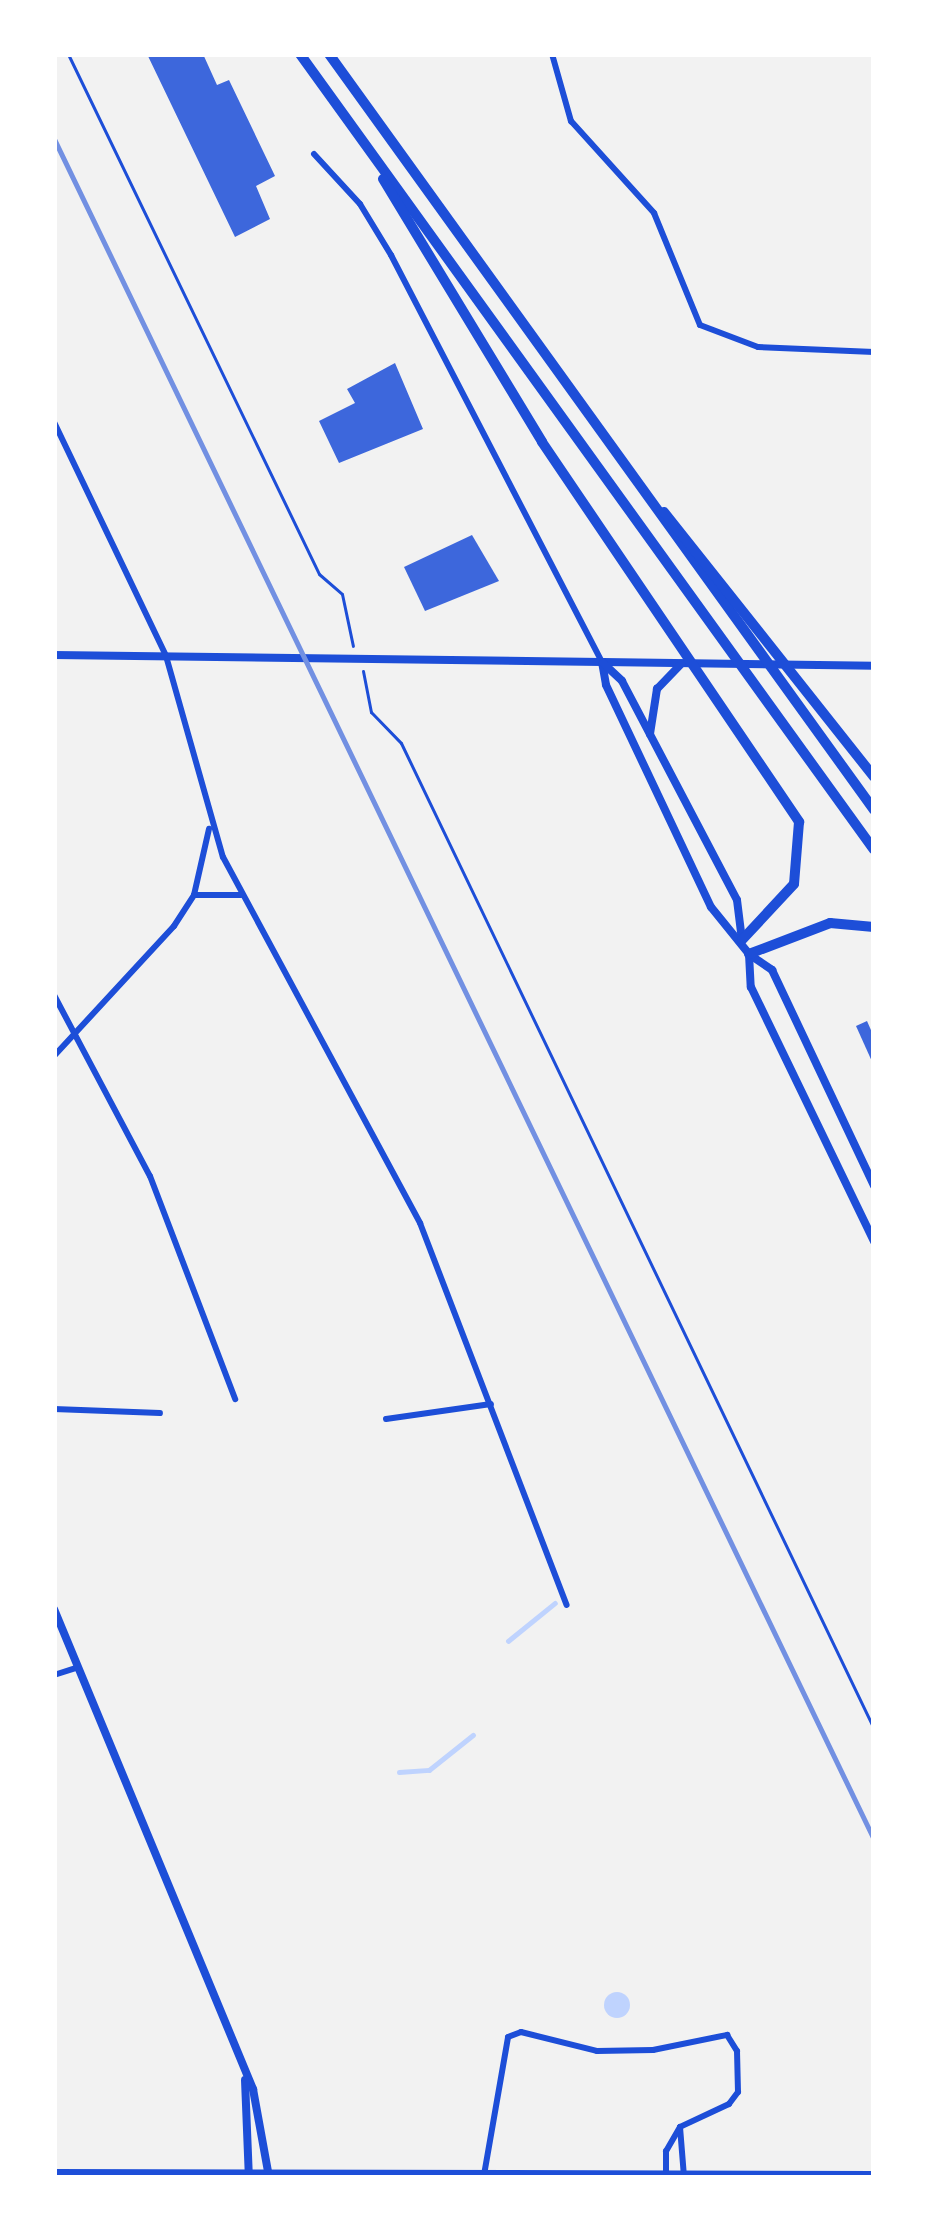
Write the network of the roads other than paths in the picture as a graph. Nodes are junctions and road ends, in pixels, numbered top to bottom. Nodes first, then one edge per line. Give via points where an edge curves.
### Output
1 (300, 54) edge
2 (329, 54) edge
3 (551, 54) edge
4 (314, 154) dead end
5 (374, 160) junction
6 (874, 352) edge
7 (54, 422) edge
8 (630, 475) junction
9 (54, 655) edge
10 (166, 656) junction
11 (602, 662) junction
12 (682, 663) junction
13 (874, 666) edge
14 (650, 735) junction
15 (874, 777) edge
16 (874, 810) edge
17 (209, 825) junction
18 (874, 850) edge
19 (194, 895) junction
20 (241, 895) junction
21 (874, 927) edge
22 (742, 940) junction
23 (749, 954) junction
24 (54, 995) edge
25 (76, 1035) junction
26 (54, 1056) edge
27 (874, 1186) edge
28 (874, 1242) edge
29 (235, 1400) dead end
30 (491, 1405) junction
31 (54, 1409) edge
32 (160, 1413) dead end
33 (386, 1419) dead end
34 (567, 1605) dead end
35 (54, 1609) edge
36 (78, 1667) junction
37 (54, 1676) edge
38 (245, 2079) junction
39 (680, 2127) junction
40 (54, 2173) edge
41 (484, 2175) edge
42 (874, 2175) edge
43 (249, 2176) edge
44 (269, 2176) edge
45 (666, 2177) edge
46 (684, 2177) edge

1 - 5 highway
2 - 8 highway
3 - 6 street via 571,122 654,213 700,325 758,347
4 - 11 street via 352,193 391,254
5 - 18 highway
5 - 22 highway via 542,442 799,822 794,884
7 - 10 street
8 - 15 highway
8 - 16 highway
9 - 10 main road
10 - 11 main road
10 - 17 street
11 - 12 main road
11 - 14 main road via 622,681
11 - 22 main road via 711,907
12 - 13 main road
12 - 14 main road via 657,689
14 - 22 main road via 736,900
17 - 19 street
17 - 20 street
19 - 20 street
19 - 25 street
20 - 30 street via 370,1119
21 - 23 highway via 830,922
22 - 23 main road
23 - 27 main road via 772,970
23 - 28 main road via 752,989
24 - 25 street
25 - 26 street
25 - 29 street via 150,1176
30 - 33 street
30 - 34 street
31 - 32 street
35 - 36 main road
36 - 37 street
36 - 38 main road
38 - 43 main road
38 - 44 main road via 262,2119
39 - 41 street via 738,2092 737,2050 727,2036 597,2050 520,2032 504,2048
39 - 45 street via 666,2151
39 - 46 street
40 - 43 main road
41 - 44 main road
41 - 45 main road
42 - 46 main road
43 - 44 main road
45 - 46 main road

